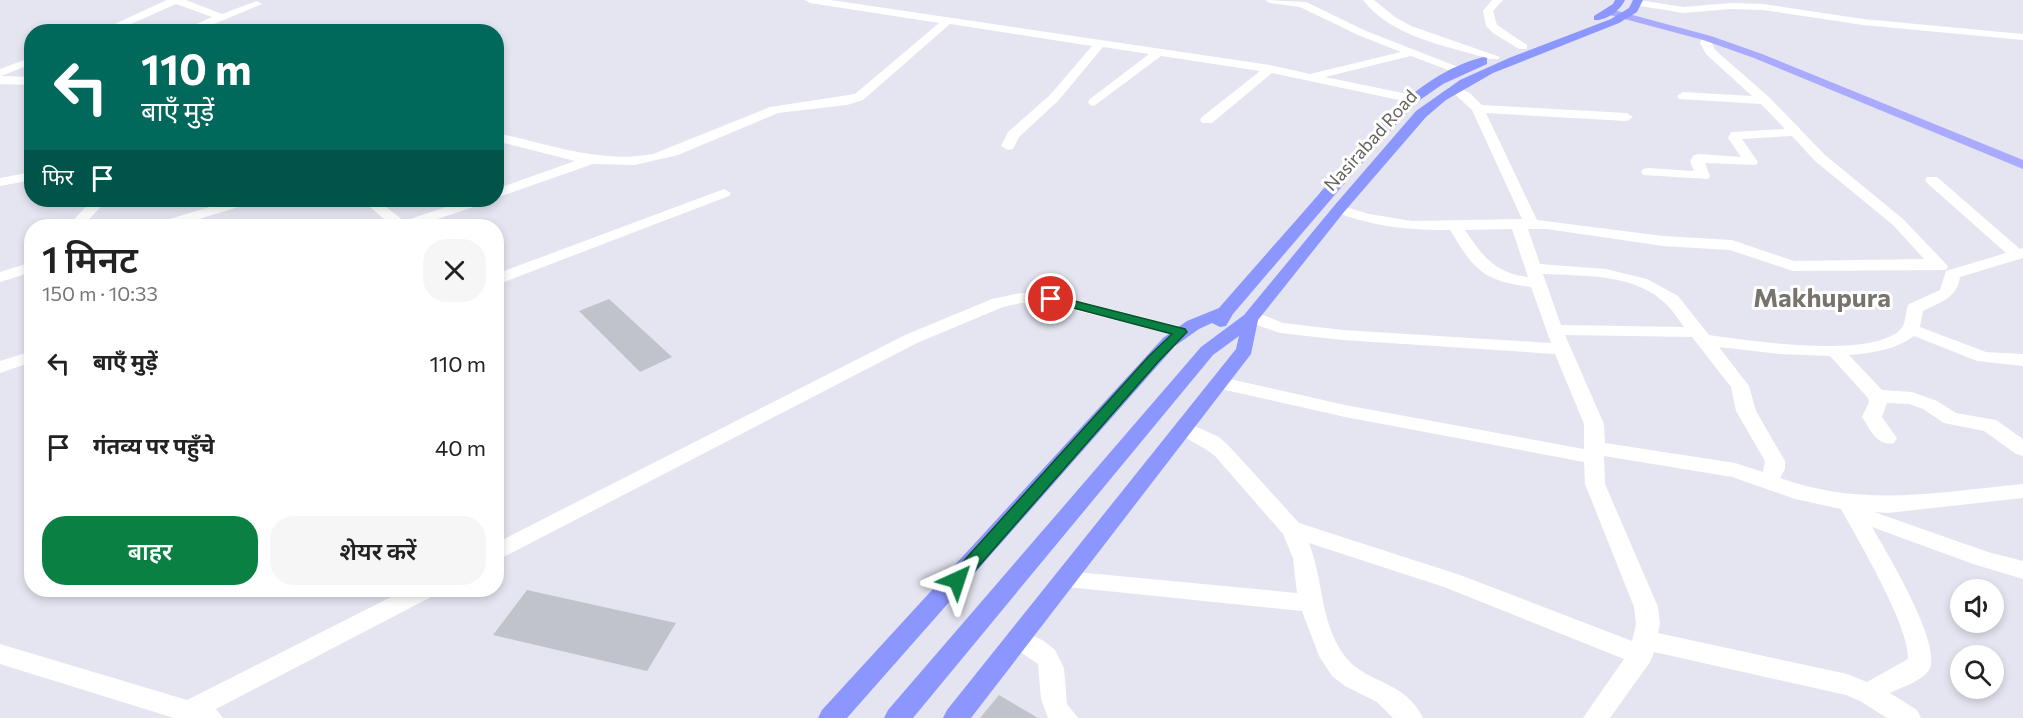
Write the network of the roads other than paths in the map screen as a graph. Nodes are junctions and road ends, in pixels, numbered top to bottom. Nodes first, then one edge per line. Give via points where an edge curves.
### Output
1 (176, 0) edge
2 (810, 0) edge
3 (1270, 0) edge
4 (1368, 0) edge
5 (1498, 0) edge
6 (257, 3) dead end
7 (1626, 7) edge
8 (221, 17) junction
9 (947, 21) junction
10 (120, 24) edge
11 (204, 24) edge
12 (2023, 37) edge
13 (1707, 38) junction
14 (1101, 43) junction
15 (1523, 47) junction
16 (1159, 52) junction
17 (1411, 52) junction
18 (1758, 56) junction
19 (1494, 57) junction
20 (24, 63) edge
21 (1270, 69) junction
22 (1460, 70) junction
23 (0, 73) edge
24 (1311, 77) junction
25 (0, 80) edge
26 (24, 81) edge
27 (1454, 88) junction
28 (1683, 96) dead end
29 (1413, 99) junction
30 (1765, 100) junction
31 (1094, 102) dead end
32 (1478, 109) junction
33 (1627, 117) dead end
34 (1208, 120) dead end
35 (1796, 132) junction
36 (504, 139) edge
37 (1008, 146) dead end
38 (591, 160) junction
39 (2023, 165) edge
40 (1648, 172) dead end
41 (24, 178) edge
42 (1932, 180) dead end
43 (0, 182) edge
44 (504, 191) edge
45 (724, 193) dead end
46 (93, 207) edge
47 (224, 207) edge
48 (378, 207) edge
49 (459, 207) edge
50 (1339, 209) junction
51 (82, 219) edge
52 (184, 219) edge
53 (394, 219) edge
54 (424, 219) edge
55 (1525, 223) junction
56 (1455, 226) junction
57 (2020, 253) edge
58 (1935, 264) junction
59 (24, 270) edge
60 (1952, 274) junction
61 (1536, 276) junction
62 (0, 277) edge
63 (504, 277) edge
64 (1225, 312) junction
65 (1251, 318) junction
66 (1911, 329) junction
67 (1181, 332) junction
68 (1702, 336) junction
69 (1558, 339) junction
70 (1207, 351) junction
71 (1835, 351) junction
72 (24, 359) edge
73 (2023, 360) edge
74 (0, 367) edge
75 (1221, 384) junction
76 (1877, 396) junction
77 (1186, 428) junction
78 (1887, 438) dead end
79 (2023, 449) edge
80 (1594, 453) junction
81 (1768, 480) junction
82 (2023, 491) edge
83 (1851, 509) junction
84 (1291, 529) junction
85 (504, 549) edge
86 (2023, 570) edge
87 (1066, 580) junction
88 (412, 597) edge
89 (1310, 603) junction
90 (1019, 639) junction
91 (1644, 647) junction
92 (0, 654) edge
93 (1869, 693) junction
94 (199, 715) edge
95 (831, 718) edge
96 (897, 718) edge
97 (956, 718) edge
98 (1065, 718) edge
99 (1410, 718) edge
100 (1596, 718) edge
101 (1908, 718) edge

1 - 8 street
1 - 10 street
2 - 9 street
3 - 17 street via 1302,4
4 - 19 street via 1381,15 1402,26
5 - 15 street via 1488,11 1492,26
6 - 8 street
7 - 12 street via 1763,7 1863,22
7 - 13 main road
7 - 15 highway, Nasirabad Road
7 - 18 main road via 1708,32
7 - 27 highway, Nasirabad Road via 1569,40
8 - 11 street
9 - 14 street
9 - 38 street via 859,97 768,112 658,158
13 - 18 main road
13 - 30 street via 1710,52
14 - 16 street
14 - 37 street via 1054,98 1013,135
15 - 19 highway, Nasirabad Road
16 - 21 street
16 - 31 street
17 - 22 street
17 - 24 street
18 - 39 main road
19 - 22 highway, Nasirabad Road
20 - 23 street
21 - 24 street
21 - 34 street
22 - 29 highway, Nasirabad Road
24 - 29 street
25 - 26 street
27 - 32 street
27 - 50 highway, Nasirabad Road via 1421,114
28 - 30 street
29 - 64 highway, Nasirabad Road
30 - 35 street
32 - 33 street
32 - 55 street
35 - 40 street via 1736,135 1751,162 1699,158 1703,176
35 - 58 street via 1820,158 1898,222
36 - 38 street
38 - 44 street
41 - 43 street
42 - 57 street
45 - 63 street
46 - 51 street
47 - 52 street
48 - 53 street
49 - 54 street
50 - 56 street via 1401,225
50 - 65 highway, Nasirabad Road
55 - 56 street
55 - 58 street via 1663,241 1732,245 1793,266
55 - 61 street
56 - 61 street via 1476,260 1488,271 1513,280
57 - 60 street
58 - 60 street
59 - 62 street
60 - 66 street via 1946,293 1915,309
61 - 68 street via 1612,275 1649,284 1672,300
61 - 69 street
64 - 67 highway
64 - 70 highway, Nasirabad Road
65 - 69 street via 1280,328 1343,335
65 - 70 highway, Nasirabad Road
65 - 75 highway via 1245,350
66 - 71 street via 1903,337 1878,346
66 - 73 street via 1983,357
67 - 85 street via 1051,299 1021,298 999,303 911,339
67 - 95 highway
68 - 69 street
68 - 71 street via 1786,349
68 - 81 street via 1740,386 1746,411 1772,452 1775,469
69 - 80 street via 1594,424
70 - 96 highway, Nasirabad Road
71 - 76 street
72 - 74 street
75 - 77 highway
75 - 80 street via 1401,422
76 - 78 street via 1872,417
76 - 79 street via 1912,398 1951,418 1989,425
77 - 84 street via 1222,451
77 - 87 highway
80 - 81 street via 1735,470
80 - 91 street via 1595,484 1646,607
81 - 83 street
82 - 83 street
83 - 86 street via 1986,561
83 - 93 street via 1912,624 1923,654 1913,671
84 - 89 street via 1304,558
84 - 91 street
87 - 89 street
87 - 90 highway
88 - 94 street
89 - 99 street via 1330,656 1341,669 1386,694
90 - 97 highway
90 - 98 street via 1049,659 1055,706
91 - 93 street via 1847,685
91 - 100 street
92 - 94 street
93 - 101 street

